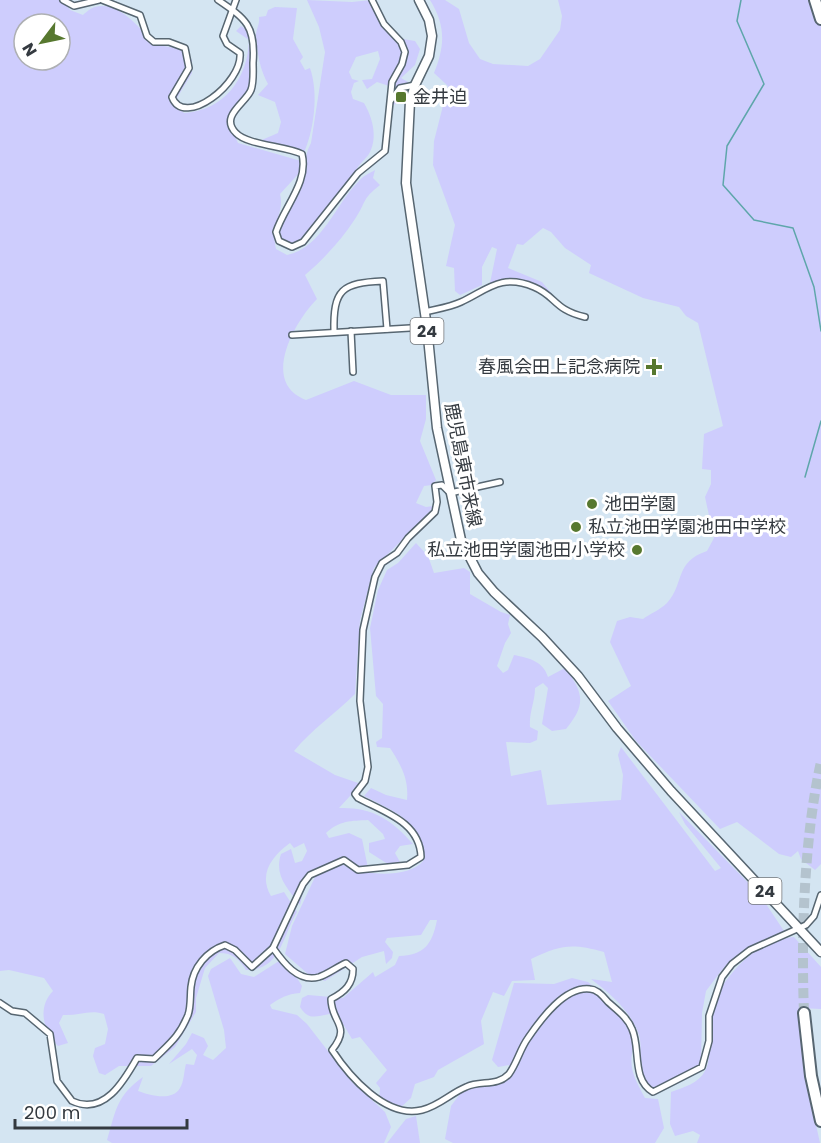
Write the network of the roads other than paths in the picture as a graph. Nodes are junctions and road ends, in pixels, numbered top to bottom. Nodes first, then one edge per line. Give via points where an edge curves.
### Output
1 (63, 0) edge
2 (100, 0) edge
3 (218, 0) edge
4 (236, 0) edge
5 (372, 0) edge
6 (419, 0) edge
7 (815, 0) edge
8 (234, 11) junction
9 (821, 19) edge
10 (414, 85) junction
11 (391, 100) junction
12 (425, 312) junction
13 (585, 317) dead end
14 (427, 327) junction
15 (387, 329) junction
16 (351, 331) junction
17 (334, 332) junction
18 (292, 335) dead end
19 (353, 372) dead end
20 (500, 482) dead end
21 (450, 493) junction
22 (821, 895) edge
23 (798, 928) junction
24 (273, 948) junction
25 (821, 952) edge
26 (0, 1003) edge
27 (804, 1013) tunnel mouth
28 (821, 1121) edge

1 - 2 street via 74,6
2 - 8 street via 140,15 147,36 154,42 185,48 189,68 172,97 184,107 202,105 236,76 240,53 227,44 224,36
3 - 8 street
4 - 8 street
5 - 11 street via 405,52 392,82
6 - 10 main road, 鹿児島東市来線 / 24 via 432,36 429,56
7 - 9 highway
8 - 11 street via 251,30 254,56 252,89 234,110 233,130 243,138 288,147 302,154 297,189 276,232 283,244 292,248 303,242 358,173 382,155
10 - 11 street via 400,88
10 - 12 main road, 鹿児島東市来線 / 24 via 408,117 406,183
12 - 13 street via 461,302 486,286 511,282 535,287 561,309
12 - 14 main road, 鹿児島東市来線 / 24
14 - 15 street
14 - 21 main road, 鹿児島東市来線 / 24 via 433,403
15 - 16 street
15 - 17 street via 383,281 350,284 333,306
16 - 17 street
16 - 19 street
17 - 18 street
20 - 21 street
21 - 23 main road, 鹿児島東市来線 / 24 via 461,540 485,582 578,676 648,764
21 - 24 street via 442,485 435,486 435,512 377,570 363,630 360,710 368,766 365,781 355,794 410,826 421,857 408,865 358,870 344,860 310,875
22 - 23 street via 814,916
23 - 24 street via 750,950 732,964 715,994 702,1067 662,1089 653,1092 645,1083 636,1059 633,1030 627,1020 591,988 576,990 562,999 528,1038 503,1079 467,1086 420,1111 385,1103 346,1071 332,1050 341,1033 331,999 342,994 353,980 353,969 346,963 320,977 305,976 287,968
23 - 25 main road, 鹿児島東市来線 / 24
24 - 26 street via 252,968 225,945 213,949 202,959 193,978 189,1012 170,1047 154,1059 137,1058 123,1083 94,1104 78,1104 66,1096 57,1081 50,1034 25,1013
27 - 28 highway

